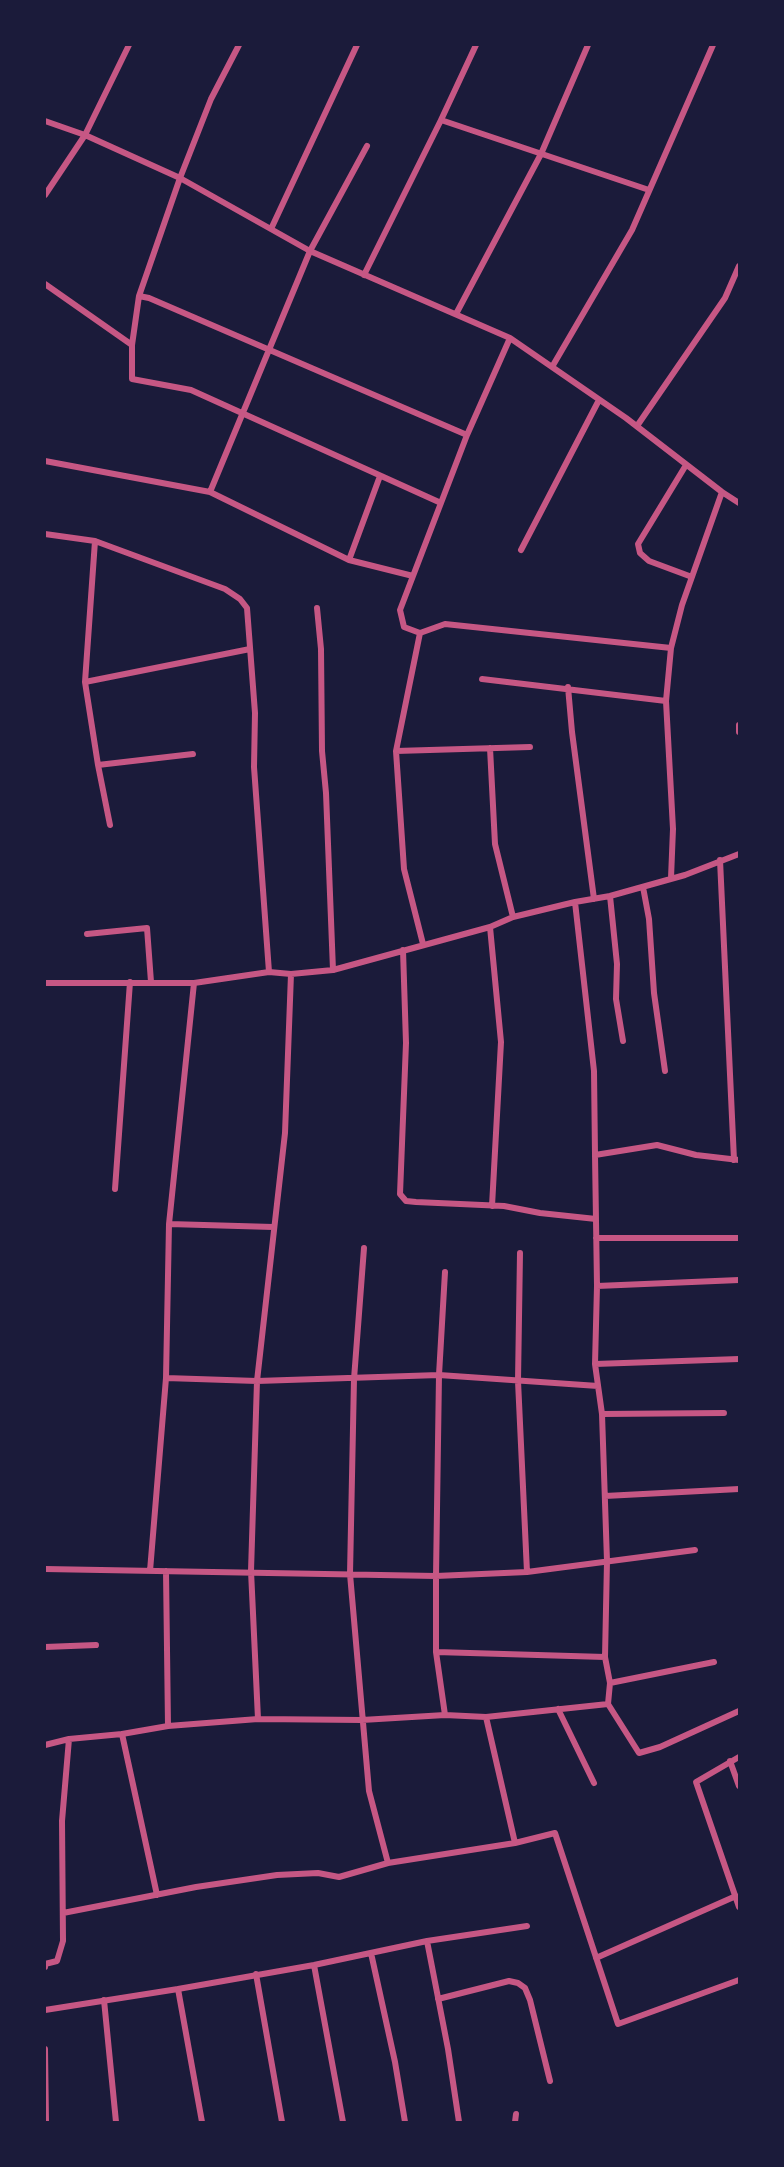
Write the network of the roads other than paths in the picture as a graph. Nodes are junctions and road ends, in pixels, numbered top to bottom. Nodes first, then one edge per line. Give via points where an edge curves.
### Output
1 (129, 45) edge
2 (239, 45) edge
3 (357, 45) edge
4 (476, 45) edge
5 (588, 45) edge
6 (713, 45) edge
7 (441, 120) junction
8 (45, 121) edge
9 (85, 135) junction
10 (367, 146) dead end
11 (541, 154) junction
12 (180, 178) junction
13 (649, 190) junction
14 (45, 195) edge
15 (271, 229) junction
16 (310, 251) junction
17 (739, 266) edge
18 (364, 275) junction
19 (45, 284) edge
20 (139, 296) junction
21 (456, 314) junction
22 (510, 338) junction
23 (132, 345) junction
24 (268, 350) junction
25 (552, 367) junction
26 (599, 400) junction
27 (244, 413) junction
28 (636, 426) junction
29 (467, 435) junction
30 (45, 461) edge
31 (686, 465) junction
32 (380, 476) junction
33 (210, 492) junction
34 (722, 492) junction
35 (441, 503) junction
36 (739, 503) edge
37 (45, 534) edge
38 (95, 541) junction
39 (522, 550) dead end
40 (349, 560) junction
41 (413, 576) junction
42 (692, 577) junction
43 (317, 608) dead end
44 (420, 633) junction
45 (671, 648) junction
46 (250, 649) junction
47 (482, 679) dead end
48 (85, 682) junction
49 (568, 687) junction
50 (666, 700) junction
51 (739, 725) edge
52 (739, 732) edge
53 (530, 747) dead end
54 (490, 748) junction
55 (396, 751) junction
56 (193, 754) dead end
57 (98, 765) junction
58 (110, 825) dead end
59 (739, 854) edge
60 (720, 860) junction
61 (671, 878) junction
62 (643, 887) junction
63 (610, 896) junction
64 (594, 899) junction
65 (575, 902) junction
66 (513, 917) junction
67 (490, 927) junction
68 (87, 934) dead end
69 (423, 944) junction
70 (403, 950) junction
71 (333, 970) junction
72 (269, 972) junction
73 (291, 974) junction
74 (130, 982) junction
75 (151, 982) junction
76 (45, 983) edge
77 (194, 983) junction
78 (623, 1041) dead end
79 (665, 1071) dead end
80 (595, 1155) junction
81 (736, 1160) edge
82 (115, 1189) dead end
83 (492, 1206) junction
84 (596, 1219) junction
85 (169, 1224) junction
86 (273, 1227) junction
87 (597, 1238) junction
88 (739, 1238) edge
89 (364, 1248) dead end
90 (520, 1253) dead end
91 (445, 1272) dead end
92 (739, 1280) edge
93 (597, 1287) junction
94 (739, 1359) edge
95 (595, 1364) junction
96 (439, 1375) junction
97 (166, 1378) junction
98 (354, 1379) junction
99 (257, 1381) junction
100 (518, 1381) junction
101 (598, 1386) junction
102 (724, 1413) dead end
103 (602, 1414) junction
104 (739, 1489) edge
105 (605, 1496) junction
106 (694, 1550) dead end
107 (607, 1561) junction
108 (45, 1569) edge
109 (150, 1571) junction
110 (166, 1571) junction
111 (251, 1572) junction
112 (526, 1572) junction
113 (350, 1574) junction
114 (436, 1576) junction
115 (96, 1645) dead end
116 (45, 1647) edge
117 (436, 1652) junction
118 (606, 1657) junction
119 (714, 1662) dead end
120 (610, 1683) junction
121 (608, 1704) junction
122 (558, 1709) junction
123 (739, 1711) edge
124 (445, 1715) junction
125 (486, 1717) junction
126 (258, 1719) junction
127 (362, 1720) junction
128 (168, 1726) junction
129 (122, 1734) junction
130 (69, 1739) junction
131 (45, 1745) edge
132 (739, 1757) edge
133 (730, 1761) junction
134 (594, 1783) dead end
135 (739, 1786) edge
136 (515, 1843) junction
137 (388, 1863) junction
138 (157, 1895) junction
139 (736, 1896) junction
140 (739, 1907) edge
141 (63, 1913) junction
142 (527, 1926) dead end
143 (427, 1941) junction
144 (371, 1953) junction
145 (596, 1958) junction
146 (314, 1965) junction
147 (45, 1967) edge
148 (256, 1974) junction
149 (739, 1980) edge
150 (178, 1989) junction
151 (438, 1998) junction
152 (104, 2001) junction
153 (45, 2010) edge
154 (45, 2049) edge
155 (550, 2081) dead end
156 (516, 2114) dead end
157 (46, 2122) edge
158 (116, 2122) edge
159 (202, 2122) edge
160 (282, 2122) edge
161 (343, 2122) edge
162 (405, 2122) edge
163 (459, 2122) edge
164 (515, 2122) edge

1 - 9 street
2 - 12 street via 211,99
3 - 15 street
4 - 7 street
5 - 11 street
6 - 13 street
7 - 11 street
7 - 18 street
8 - 9 street
9 - 12 street
9 - 14 street
10 - 16 street
11 - 13 street
11 - 21 street
12 - 15 street
12 - 20 street
13 - 25 street via 632,230
15 - 16 street
16 - 18 street
16 - 24 street
17 - 28 street via 725,298
18 - 21 street
19 - 23 street
20 - 23 street
20 - 24 street
21 - 22 street
22 - 25 street
22 - 29 street
23 - 27 street via 132,379 191,390
24 - 27 street
24 - 29 street
25 - 26 street
26 - 28 street
26 - 39 street
27 - 32 street
27 - 33 street
28 - 31 street
29 - 35 street
30 - 33 street
31 - 34 street
31 - 42 street via 638,544 640,553 649,561
32 - 35 street
32 - 40 street
33 - 40 street
34 - 36 street
34 - 42 street
35 - 41 street
37 - 38 street
38 - 46 street via 225,589 240,599 247,608
38 - 48 street
40 - 41 street
41 - 44 street via 400,610 404,627
42 - 45 street
43 - 71 street
44 - 45 street via 445,624
44 - 55 street
45 - 50 street
46 - 48 street
46 - 72 street
47 - 49 street
48 - 57 street
49 - 50 street
49 - 64 street
50 - 61 street via 673,829
51 - 52 street
53 - 54 street
54 - 55 street
54 - 66 street via 495,844
55 - 69 street via 404,869
56 - 57 street
57 - 58 street
59 - 60 street
60 - 61 street
60 - 81 street
61 - 62 street
62 - 63 street
62 - 79 street
63 - 64 street
63 - 78 street via 617,964 616,999
64 - 65 street
65 - 66 street
65 - 80 street via 594,1071
66 - 67 street
67 - 69 street
67 - 83 street via 501,1042
68 - 75 street via 147,928
69 - 70 street
70 - 71 street
70 - 83 street via 406,1043 400,1194 406,1201
71 - 73 street
72 - 73 street
72 - 77 street
73 - 86 street via 285,1134
74 - 75 street
74 - 76 street
74 - 82 street
75 - 77 street
77 - 85 street
80 - 81 street via 657,1145
80 - 84 street
83 - 84 street
84 - 87 street
85 - 86 street
85 - 97 street
86 - 99 street
87 - 88 street
87 - 93 street
89 - 98 street
90 - 100 street
91 - 96 street
92 - 93 street
93 - 95 street
94 - 95 street
95 - 101 street
96 - 98 street
96 - 100 street
96 - 114 street
97 - 99 street
97 - 109 street
98 - 99 street
98 - 113 street
99 - 111 street
100 - 101 street
100 - 112 street
101 - 103 street
102 - 103 street
103 - 105 street
104 - 105 street
105 - 107 street
106 - 107 street
107 - 112 street
107 - 118 street
108 - 109 street
109 - 110 street
110 - 111 street
110 - 128 street
111 - 113 street
111 - 126 street
112 - 114 street
113 - 114 street
113 - 127 street
114 - 117 street
115 - 116 street
117 - 118 street
117 - 124 street
118 - 120 street
119 - 120 street
120 - 121 street
121 - 122 street
121 - 123 street via 639,1753
122 - 125 street
122 - 134 street
124 - 125 street
124 - 127 street
125 - 136 street
126 - 127 street
126 - 128 street
127 - 137 street via 369,1791
128 - 129 street
129 - 130 street
129 - 138 street
130 - 131 street
130 - 141 street via 62,1821
132 - 133 street
133 - 135 street
133 - 139 street via 696,1782
136 - 137 street
136 - 145 street via 555,1833
137 - 138 street via 339,1877 318,1872 277,1875
138 - 141 street
139 - 140 street
139 - 145 street
141 - 147 street via 61,1952 57,1961
142 - 143 street
143 - 144 street
143 - 151 street
144 - 146 street
144 - 162 street
145 - 149 street via 618,2024
146 - 148 street
146 - 161 street
148 - 150 street
148 - 160 street
150 - 152 street
150 - 159 street
151 - 155 street via 509,1981 525,1988
151 - 163 street
152 - 153 street
152 - 158 street
154 - 157 street
156 - 164 street

